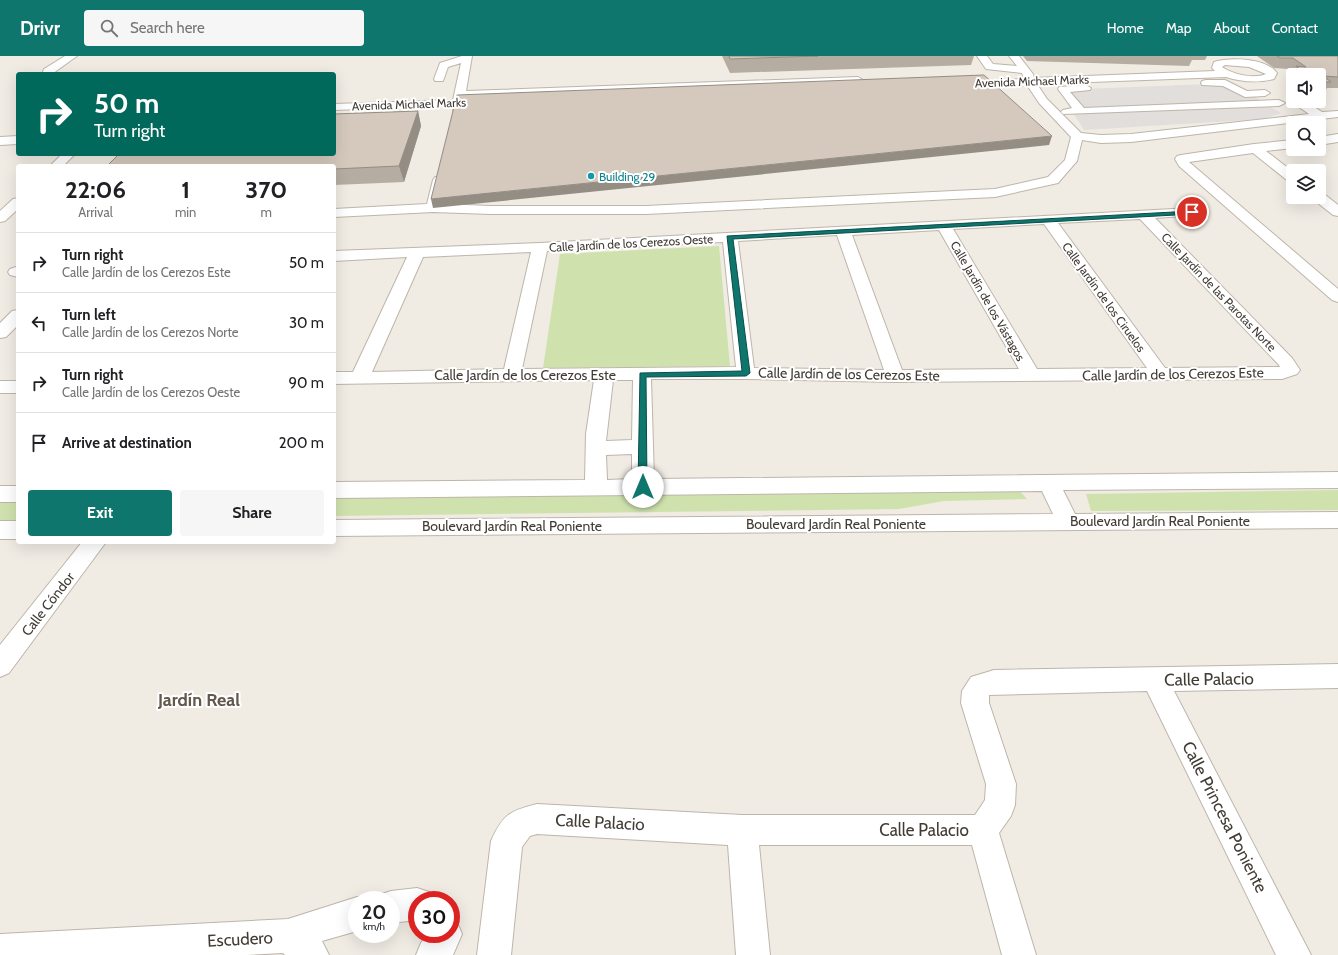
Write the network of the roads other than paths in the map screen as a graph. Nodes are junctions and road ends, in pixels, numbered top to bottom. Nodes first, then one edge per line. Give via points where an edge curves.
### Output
1 (72, 56) edge
2 (982, 56) edge
3 (1014, 56) edge
4 (467, 57) edge
5 (1222, 61) edge
6 (48, 72) edge
7 (1227, 74) junction
8 (1028, 75) junction
9 (1090, 76) junction
10 (1244, 78) junction
11 (440, 79) dead end
12 (1262, 79) junction
13 (982, 83) junction
14 (866, 84) edge
15 (1270, 90) junction
16 (993, 93) edge
17 (336, 98) edge
18 (460, 98) junction
19 (1070, 99) junction
20 (1286, 99) edge
21 (404, 100) junction
22 (1043, 100) junction
23 (336, 107) edge
24 (1293, 108) edge
25 (1308, 108) edge
26 (1081, 111) junction
27 (1054, 113) junction
28 (1338, 114) edge
29 (1300, 116) edge
30 (1320, 116) joint
31 (336, 117) edge
32 (455, 117) edge
33 (1189, 120) dead end
34 (1286, 120) edge
35 (1266, 122) junction
36 (1079, 130) junction
37 (1338, 138) edge
38 (16, 140) edge
39 (1326, 140) edge
40 (0, 141) edge
41 (1326, 142) edge
42 (1286, 145) edge
43 (1254, 148) junction
44 (1338, 148) edge
45 (67, 156) edge
46 (58, 164) edge
47 (444, 167) edge
48 (1286, 173) edge
49 (1326, 203) edge
50 (16, 204) edge
51 (433, 208) junction
52 (1192, 212) dead end
53 (1338, 212) edge
54 (336, 213) edge
55 (1144, 215) junction
56 (1, 217) edge
57 (1047, 220) junction
58 (944, 226) junction
59 (843, 231) junction
60 (730, 238) junction
61 (540, 247) junction
62 (417, 253) junction
63 (336, 256) edge
64 (1338, 297) edge
65 (16, 317) edge
66 (0, 333) edge
67 (1292, 370) joint
68 (746, 373) junction
69 (642, 374) junction
70 (1160, 374) junction
71 (512, 375) junction
72 (604, 375) junction
73 (1031, 375) junction
74 (895, 376) junction
75 (360, 377) junction
76 (336, 378) edge
77 (0, 387) edge
78 (16, 387) edge
79 (643, 446) junction
80 (596, 449) junction
81 (1338, 480) edge
82 (1049, 483) junction
83 (643, 487) junction
84 (596, 488) junction
85 (336, 490) edge
86 (0, 494) edge
87 (16, 494) edge
88 (1338, 520) edge
89 (1068, 522) junction
90 (336, 528) edge
91 (0, 530) edge
92 (16, 530) edge
93 (93, 544) edge
94 (0, 665) edge
95 (1338, 677) edge
96 (1155, 680) junction
97 (742, 830) junction
98 (983, 830) junction
99 (348, 917) edge
100 (440, 943) edge
101 (300, 946) edge
102 (0, 951) edge
103 (433, 955) edge
104 (494, 955) edge
105 (753, 955) edge
106 (1019, 955) edge
107 (1294, 955) edge

1 - 6 street
2 - 8 street via 990,66
3 - 8 street
4 - 11 street via 444,65
4 - 18 street
5 - 7 street
5 - 9 street, Avenida Michael Marks
5 - 12 street, Avenida Michael Marks via 1256,65 1272,73 1270,77
7 - 9 street, Avenida Michael Marks
7 - 10 street
8 - 9 street, Avenida Michael Marks
8 - 13 street, Avenida Michael Marks
8 - 13 street, Avenida Michael Marks via 953,80
8 - 22 street
10 - 12 street
10 - 15 street
12 - 15 street
13 - 16 street
14 - 18 street, Avenida Michael Marks
15 - 19 street via 1246,94 1225,83 1063,89
15 - 20 street
17 - 21 street, Avenida Michael Marks
18 - 21 street, Avenida Michael Marks
18 - 32 street
19 - 22 street
19 - 26 street
20 - 26 street
21 - 23 street, Avenida Michael Marks
21 - 31 street via 397,113
22 - 27 street
24 - 29 street
25 - 30 street
26 - 27 street
27 - 36 street via 1066,126
28 - 30 street
33 - 35 street via 1243,117
34 - 35 street
35 - 36 street via 1131,138 1101,139
36 - 51 street via 1071,161 1053,180 995,193 646,210
37 - 39 street
38 - 40 street
41 - 44 street
42 - 43 street
43 - 48 street
43 - 64 street via 1181,159
45 - 46 street
47 - 51 street via 446,183
49 - 53 street
50 - 56 street
51 - 54 street
52 - 55 street, Calle Jardín de los Cerezos Oeste
55 - 57 street, Calle Jardín de los Cerezos Oeste
55 - 67 street, Calle Jardín de las Parotas Norte
57 - 58 street, Calle Jardín de los Cerezos Oeste
57 - 70 street, Calle Jardín de los Ciruelos
58 - 59 street, Calle Jardín de los Cerezos Oeste
58 - 73 street, Calle Jardín de los Vástagos
59 - 60 street, Calle Jardín de los Cerezos Oeste
59 - 74 street
60 - 61 street, Calle Jardín de los Cerezos Oeste
60 - 68 street
61 - 62 street, Calle Jardín de los Cerezos Oeste
61 - 71 street
62 - 63 street, Calle Jardín de los Cerezos Oeste
62 - 75 street
65 - 66 street
67 - 70 street, Calle Jardín de los Cerezos Este via 1282,373
68 - 69 street, Calle Jardín de los Cerezos Este
68 - 74 street, Calle Jardín de los Cerezos Este
69 - 72 street, Calle Jardín de los Cerezos Este
69 - 79 street
70 - 73 street, Calle Jardín de los Cerezos Este
71 - 72 street, Calle Jardín de los Cerezos Este
71 - 75 street, Calle Jardín de los Cerezos Este
72 - 80 street via 597,415
73 - 74 street, Calle Jardín de los Cerezos Este
75 - 76 street, Calle Jardín de los Cerezos Este
77 - 78 street
79 - 80 street
79 - 83 street
80 - 84 street
81 - 82 street
82 - 83 street
82 - 89 street
83 - 84 street
84 - 85 street
86 - 87 street
88 - 89 street, Boulevard Jardín Real Poniente
89 - 90 street, Boulevard Jardín Real Poniente
91 - 92 street
93 - 94 street, Calle Cóndor
95 - 96 street, Calle Palacio
96 - 98 street, Calle Palacio via 994,682 981,685 976,691 976,702 1001,784 1000,805
96 - 107 street, Calle Princesa Poniente
97 - 98 street, Calle Palacio
97 - 104 street, Calle Palacio via 537,819 520,824 507,841
97 - 105 street
98 - 106 street
99 - 101 street, Escudero via 332,921
100 - 103 street
101 - 102 street, Escudero

